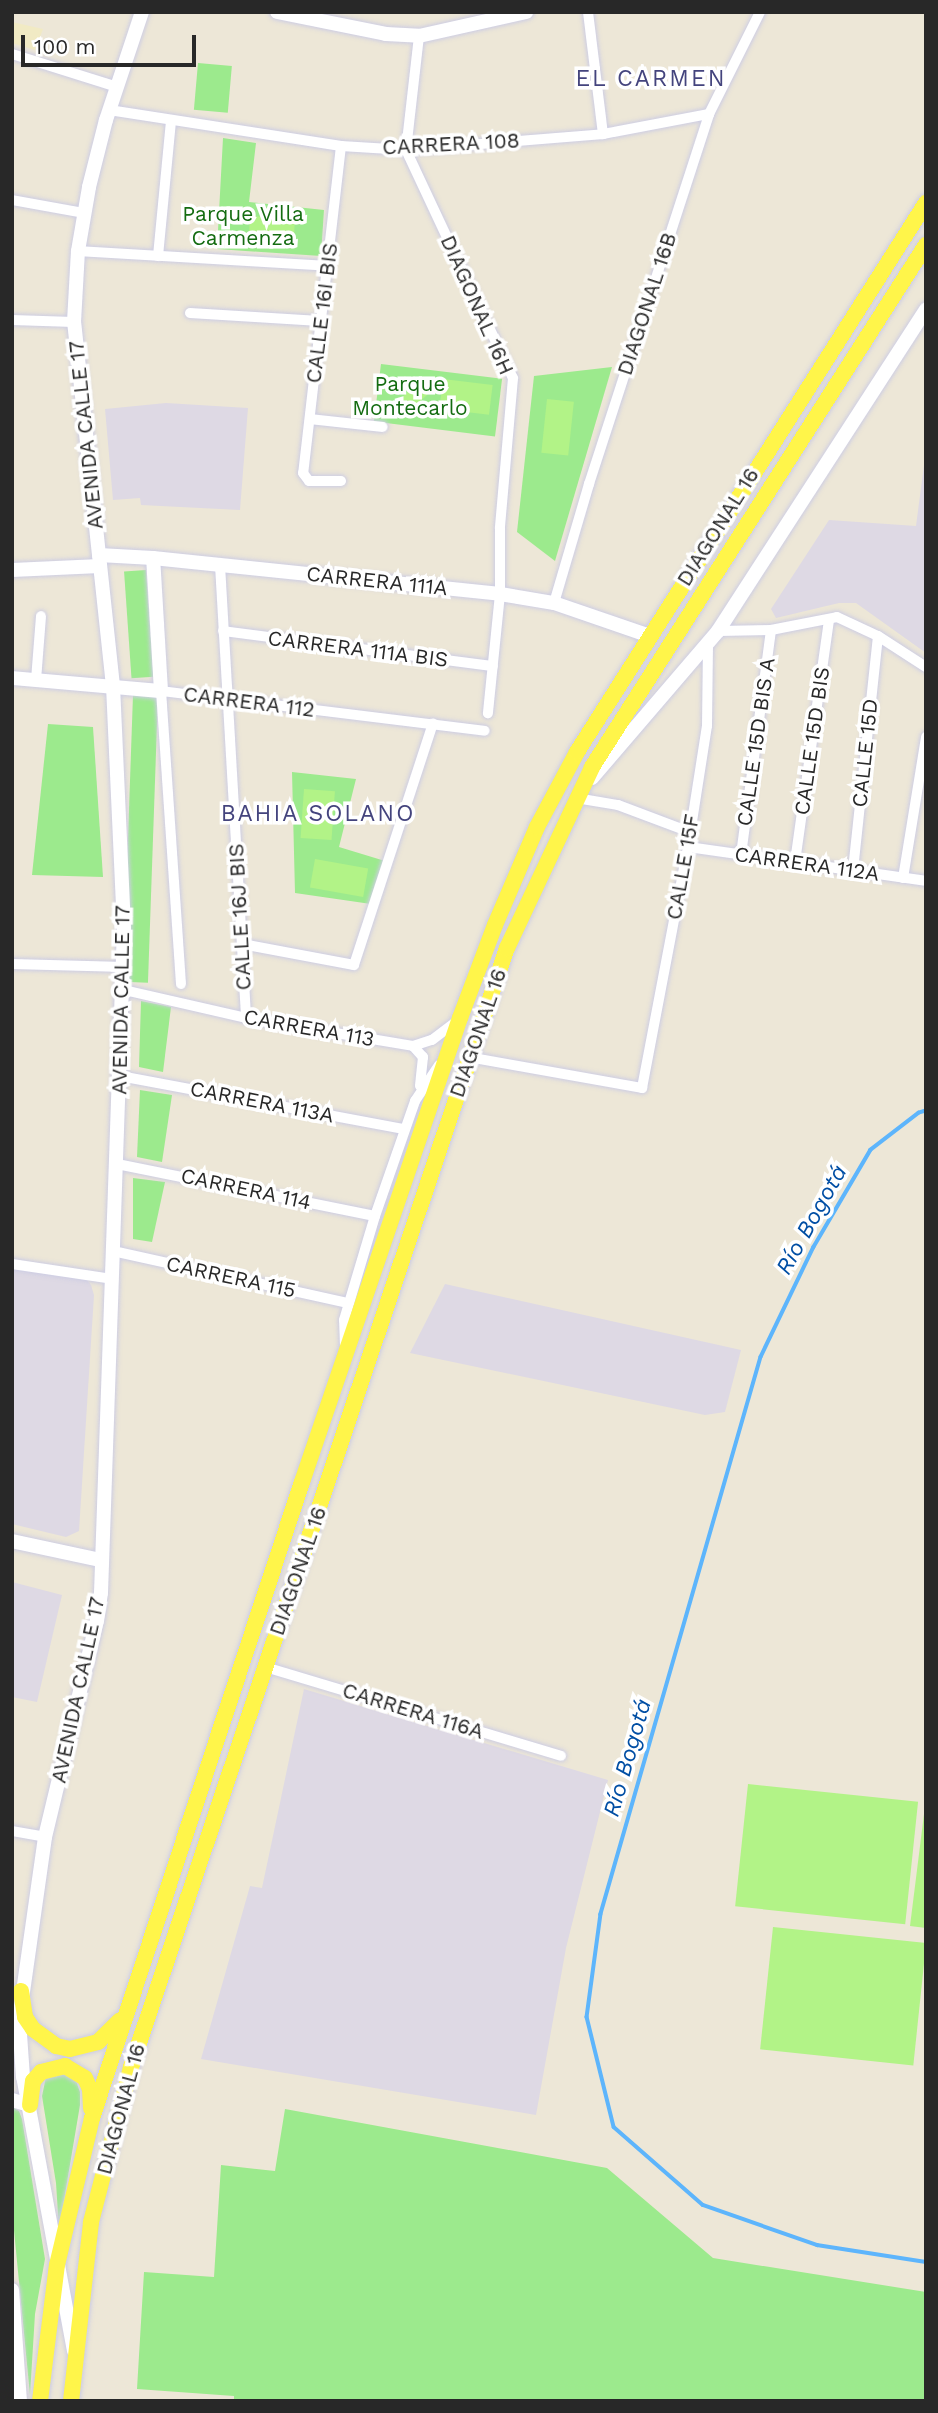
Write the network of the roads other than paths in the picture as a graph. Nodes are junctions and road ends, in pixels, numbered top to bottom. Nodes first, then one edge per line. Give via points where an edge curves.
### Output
1 (142, 12) edge
2 (277, 12) edge
3 (526, 12) edge
4 (588, 12) edge
5 (760, 12) edge
6 (419, 36) junction
7 (12, 54) edge
8 (117, 87) junction
9 (110, 110) junction
10 (709, 114) junction
11 (171, 121) junction
12 (603, 134) junction
13 (341, 146) junction
14 (406, 150) junction
15 (12, 200) edge
16 (926, 203) edge
17 (84, 213) junction
18 (926, 245) edge
19 (78, 251) junction
20 (158, 256) junction
21 (328, 266) junction
22 (926, 309) edge
23 (190, 313) dead end
24 (12, 320) edge
25 (320, 321) junction
26 (74, 323) junction
27 (310, 419) junction
28 (383, 427) dead end
29 (341, 481) dead end
30 (153, 558) junction
31 (99, 561) junction
32 (220, 565) junction
33 (12, 570) edge
34 (500, 594) junction
35 (554, 603) junction
36 (41, 616) dead end
37 (829, 619) junction
38 (771, 630) junction
39 (223, 631) junction
40 (718, 631) junction
41 (650, 636) junction
42 (878, 636) junction
43 (708, 644) junction
44 (493, 666) junction
45 (926, 667) edge
46 (12, 678) edge
47 (36, 680) junction
48 (113, 686) junction
49 (160, 691) junction
50 (228, 699) junction
51 (488, 713) dead end
52 (433, 724) junction
53 (485, 731) dead end
54 (926, 737) edge
55 (576, 798) junction
56 (690, 832) junction
57 (688, 847) junction
58 (741, 855) junction
59 (795, 862) junction
60 (853, 870) junction
61 (903, 878) junction
62 (926, 881) edge
63 (242, 944) junction
64 (12, 964) edge
65 (125, 967) junction
66 (181, 984) dead end
67 (124, 990) junction
68 (246, 1017) junction
69 (460, 1018) junction
70 (413, 1046) junction
71 (449, 1054) junction
72 (468, 1057) junction
73 (120, 1076) junction
74 (415, 1101) junction
75 (404, 1129) junction
76 (117, 1164) junction
77 (375, 1216) junction
78 (113, 1251) junction
79 (12, 1264) edge
80 (112, 1279) junction
81 (348, 1303) junction
82 (345, 1353) junction
83 (12, 1541) edge
84 (102, 1560) junction
85 (265, 1667) junction
86 (561, 1756) dead end
87 (12, 1831) edge
88 (45, 1837) junction
89 (20, 1991) junction
90 (124, 2014) junction
91 (12, 2017) edge
92 (12, 2100) edge
93 (30, 2105) junction
94 (92, 2118) junction
95 (57, 2266) junction
96 (12, 2290) edge
97 (75, 2359) junction
98 (20, 2401) edge
99 (40, 2401) edge
100 (71, 2401) edge

1 - 8 main road, AVENIDA CALLE 17
2 - 6 main road via 386,34
3 - 6 main road
4 - 12 street
5 - 10 street, DIAGONAL 16B
6 - 14 street
7 - 8 street
8 - 9 main road, AVENIDA CALLE 17
9 - 11 street, CARRERA 108
9 - 17 main road, AVENIDA CALLE 17
10 - 12 street, CARRERA 108
10 - 35 street, DIAGONAL 16B
11 - 13 street, CARRERA 108
11 - 20 street
12 - 14 street, CARRERA 108
13 - 14 street, CARRERA 108
13 - 21 street, CALLE 16I BIS
14 - 34 street, DIAGONAL 16H via 513,378 500,528
15 - 17 street
16 - 41 main road, DIAGONAL 16
17 - 19 main road, AVENIDA CALLE 17
18 - 55 main road, DIAGONAL 16 via 612,733
19 - 20 street
19 - 26 main road, AVENIDA CALLE 17
20 - 21 street
21 - 25 street, CALLE 16I BIS
22 - 40 main road, DIAGONAL 16
23 - 25 street
24 - 26 street
25 - 27 street, CALLE 16I BIS
26 - 31 main road, AVENIDA CALLE 17
27 - 28 street
27 - 29 street, CALLE 16I BIS via 304,479
30 - 31 main road, CARRERA 111A
30 - 32 main road, CARRERA 111A
30 - 49 main road
31 - 33 main road, CARRERA 111A
31 - 48 main road, AVENIDA CALLE 17
32 - 34 main road, CARRERA 111A
32 - 39 street, CALLE 16J BIS
34 - 35 main road, CARRERA 111A
34 - 44 street, DIAGONAL 16H
35 - 41 main road, CARRERA 111A
36 - 47 street
37 - 38 street
37 - 42 street via 846,619
37 - 59 street, CALLE 15D BIS
38 - 40 street
38 - 58 street, CALLE 15D BIS A
39 - 44 street, CARRERA 111A BIS
39 - 50 street, CALLE 16J BIS
40 - 43 main road, DIAGONAL 16
41 - 69 main road, DIAGONAL 16 via 549,804
42 - 45 street
42 - 60 street, CALLE 15D
43 - 55 main road, DIAGONAL 16
43 - 56 street, CALLE 15F via 707,726
44 - 51 street, DIAGONAL 16H
46 - 47 main road, CARRERA 112
47 - 48 main road, CARRERA 112
48 - 49 main road, CARRERA 112
48 - 65 main road, AVENIDA CALLE 17
49 - 50 street, CARRERA 112
49 - 66 street
50 - 52 street, CARRERA 112
50 - 63 street, CALLE 16J BIS
52 - 53 street, CARRERA 112
52 - 63 street via 354,965
54 - 61 street
55 - 56 street via 618,806
55 - 72 main road, DIAGONAL 16 via 520,917
56 - 57 street, CALLE 15F
57 - 58 street, CARRERA 112A
57 - 72 street, CALLE 15F via 642,1088
58 - 59 street, CARRERA 112A
59 - 60 street, CARRERA 112A
60 - 61 street, CARRERA 112A
61 - 62 street, CARRERA 112A
63 - 68 street, CALLE 16J BIS
64 - 65 street
65 - 67 main road, AVENIDA CALLE 17
67 - 68 street, CARRERA 113
67 - 73 main road, AVENIDA CALLE 17
68 - 70 street, CARRERA 113
69 - 70 street via 432,1040
69 - 71 main road, DIAGONAL 16
70 - 74 street via 425,1066
71 - 74 street, DIAGONAL 16
71 - 82 main road, DIAGONAL 16
72 - 85 main road, DIAGONAL 16
73 - 75 street, CARRERA 113A
73 - 76 main road, AVENIDA CALLE 17
74 - 75 street, DIAGONAL 16
75 - 77 street, DIAGONAL 16
76 - 77 street, CARRERA 114
76 - 78 main road, AVENIDA CALLE 17
77 - 81 street, DIAGONAL 16
78 - 80 main road, AVENIDA CALLE 17
78 - 81 street, CARRERA 115
79 - 80 street
80 - 84 main road, AVENIDA CALLE 17
81 - 82 street, DIAGONAL 16
82 - 90 main road, DIAGONAL 16
83 - 84 main road
84 - 88 main road, AVENIDA CALLE 17 via 97,1621
85 - 86 street, CARRERA 116A
85 - 97 main road, DIAGONAL 16 via 115,2124 89,2238
87 - 88 street
88 - 89 main road, AVENIDA CALLE 17
89 - 90 main road via 25,2017 56,2046 70,2049 98,2042
89 - 91 main road, AVENIDA CALLE 17
89 - 93 main road, AVENIDA CALLE 17 via 19,2048
90 - 94 main road, DIAGONAL 16
92 - 93 main road
93 - 94 main road via 33,2081 41,2072 65,2066 85,2078
93 - 95 main road, AVENIDA CALLE 17
94 - 95 main road, DIAGONAL 16
95 - 97 main road, AVENIDA CALLE 17
95 - 99 main road, AVENIDA CALLE 17
96 - 98 main road
97 - 100 main road, AVENIDA CALLE 17

